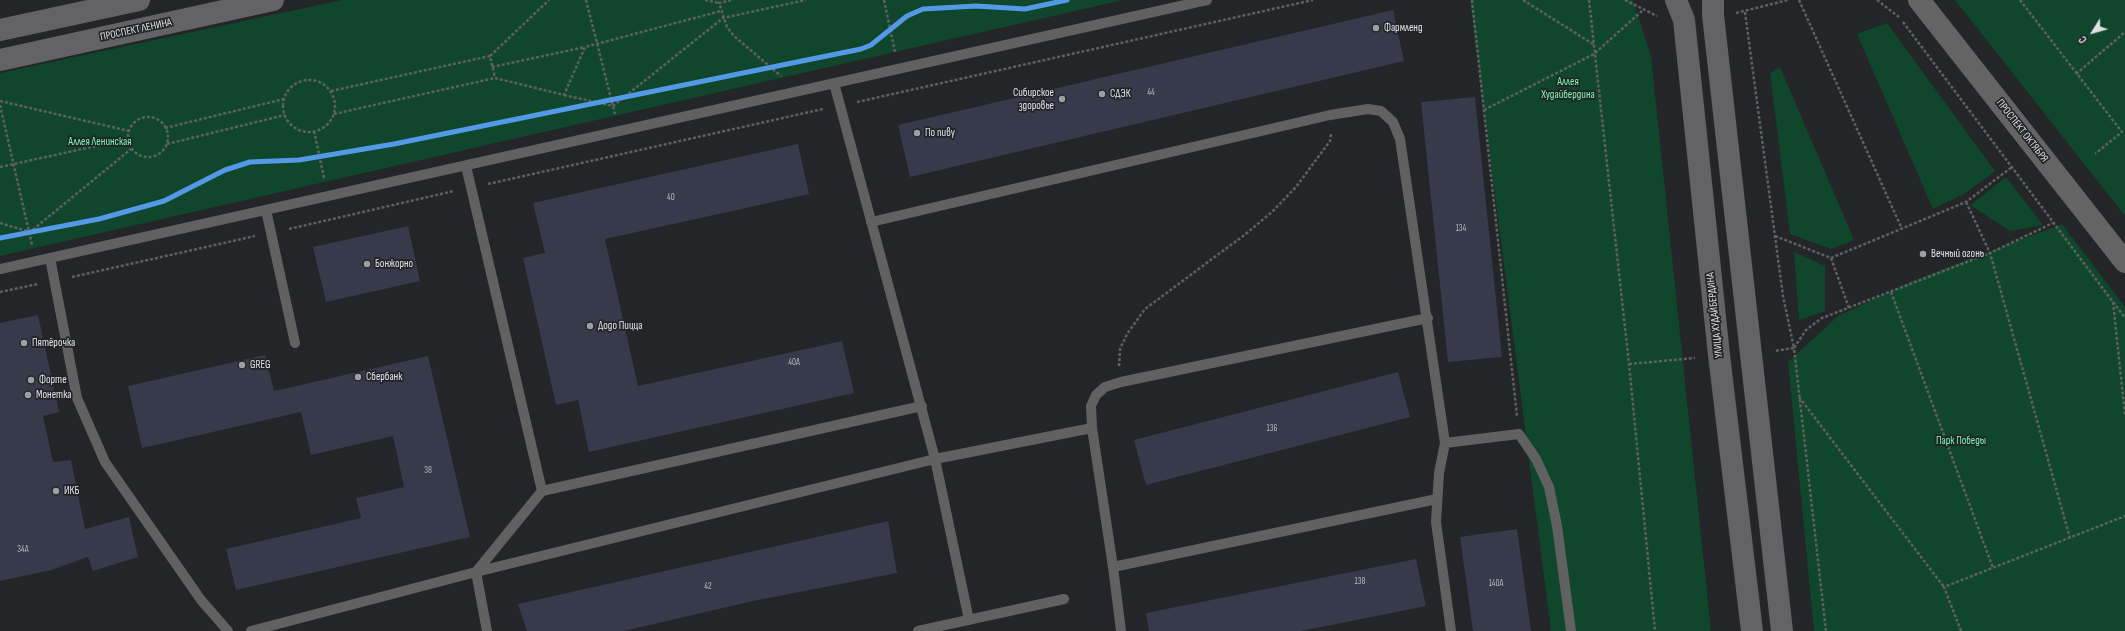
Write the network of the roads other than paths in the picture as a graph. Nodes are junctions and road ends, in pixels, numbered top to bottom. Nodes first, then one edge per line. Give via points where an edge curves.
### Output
1 (138, 0) edge
2 (273, 0) edge
3 (1207, 0) edge
4 (1676, 0) edge
5 (1714, 0) edge
6 (1919, 0) edge
7 (0, 30) edge
8 (0, 60) edge
9 (834, 83) junction
10 (466, 166) junction
11 (266, 210) junction
12 (871, 222) junction
13 (50, 258) junction
14 (2125, 262) edge
15 (0, 269) edge
16 (1428, 318) junction
17 (295, 343) dead end
18 (922, 406) junction
19 (1092, 428) junction
20 (1445, 443) junction
21 (935, 459) junction
22 (542, 491) junction
23 (1437, 499) junction
24 (1113, 566) junction
25 (476, 572) junction
26 (1064, 599) dead end
27 (968, 620) junction
28 (228, 631) edge
29 (251, 631) edge
30 (487, 631) edge
31 (918, 631) edge
32 (1120, 631) edge
33 (1451, 631) edge
34 (1571, 631) edge
35 (1752, 631) edge
36 (1782, 631) edge

1 - 7 main road
2 - 8 main road, ПРОСПЕКТ ЛЕНИНА
3 - 9 lane
4 - 35 main road, УЛИЦА ХУДАЙБЕРДИНА via 1684,20 1719,355
5 - 36 main road via 1713,15
6 - 14 main road, ПРОСПЕКТ ОКТЯБРЯ
9 - 10 lane
9 - 12 lane
10 - 11 lane
10 - 22 lane
11 - 13 lane
11 - 17 lane
12 - 16 lane via 1330,115 1368,109 1381,111 1394,122 1400,139
12 - 18 lane
13 - 15 lane
13 - 28 lane via 77,398 105,462 201,600
16 - 19 lane via 1105,387 1096,395 1091,406
16 - 20 lane
18 - 21 lane
18 - 22 lane
19 - 21 lane
19 - 24 lane
20 - 23 lane
20 - 34 lane via 1519,434 1536,459 1549,487 1557,526
21 - 25 lane
21 - 27 lane
22 - 25 lane
23 - 24 lane
23 - 33 lane via 1436,522
24 - 32 lane
25 - 29 lane
25 - 30 lane
26 - 27 lane
27 - 31 lane

